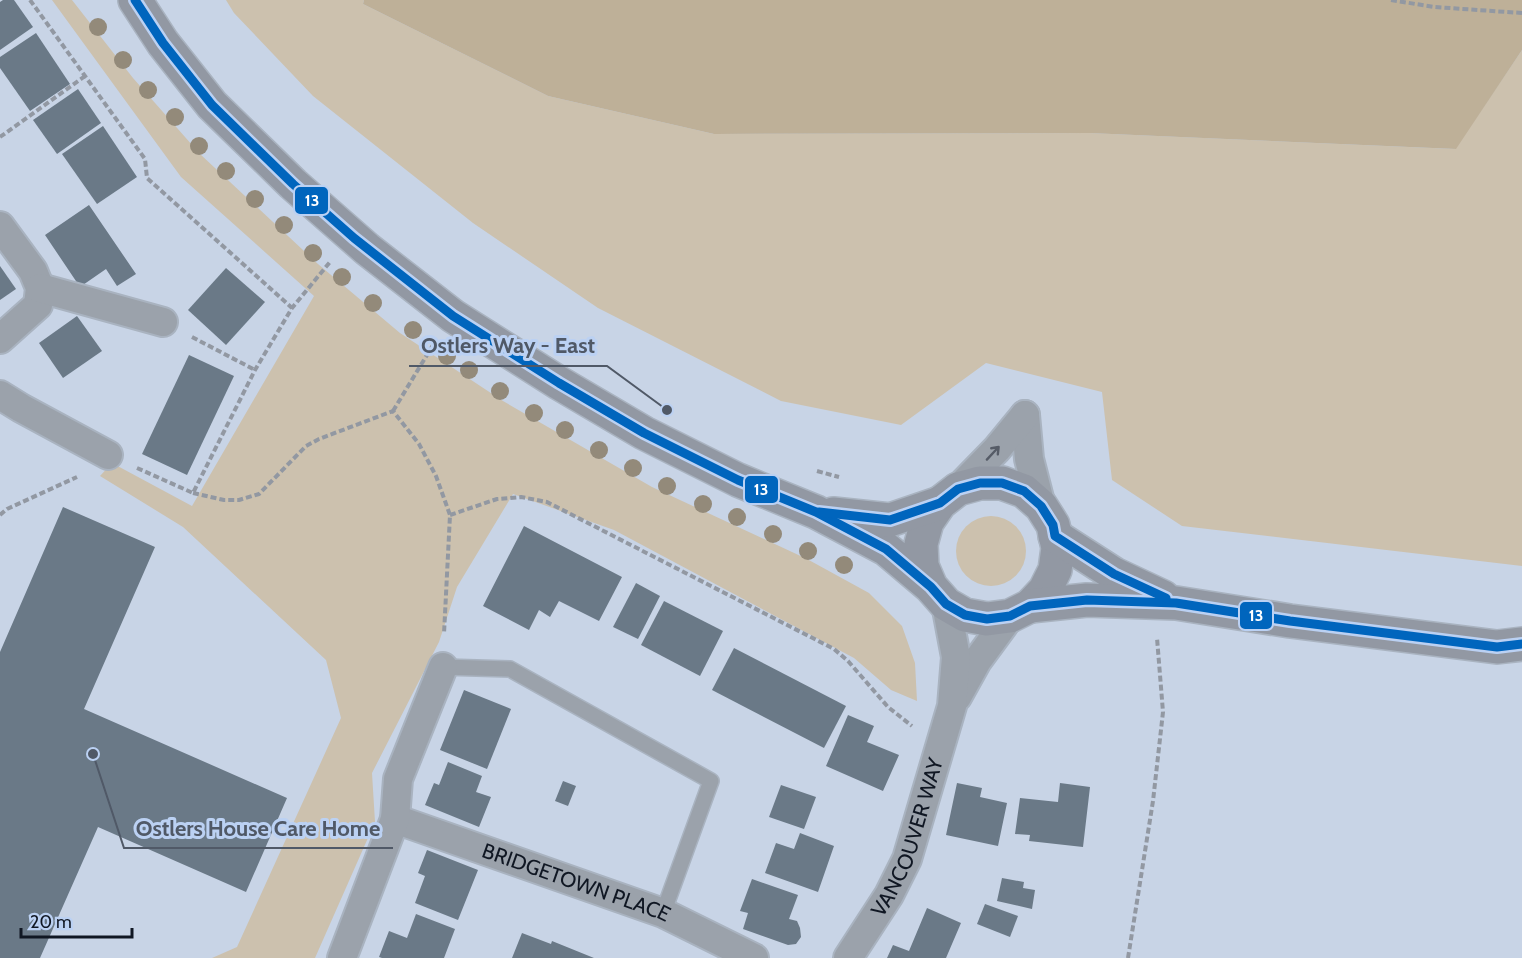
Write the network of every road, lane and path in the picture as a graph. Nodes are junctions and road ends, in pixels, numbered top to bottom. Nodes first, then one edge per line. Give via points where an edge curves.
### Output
1 (30, 0) edge
2 (135, 0) edge
3 (1391, 0) edge
4 (1522, 13) edge
5 (85, 76) junction
6 (0, 137) edge
7 (0, 226) edge
8 (331, 262) dead end
9 (40, 288) junction
10 (292, 308) junction
11 (163, 322) joint
12 (0, 339) edge
13 (255, 369) junction
14 (0, 395) edge
15 (108, 455) junction
16 (813, 470) dead end
17 (844, 478) dead end
18 (193, 493) junction
19 (949, 496) junction
20 (1041, 506) junction
21 (816, 512) junction
22 (0, 515) edge
23 (450, 515) junction
24 (1055, 536) junction
25 (938, 595) junction
26 (1176, 603) junction
27 (1020, 611) junction
28 (1157, 638) dead end
29 (1514, 649) edge
30 (442, 667) junction
31 (952, 706) junction
32 (942, 741) junction
33 (395, 819) junction
34 (663, 913) junction
35 (342, 958) edge
36 (754, 958) edge
37 (848, 958) edge
38 (1128, 958) edge

1 - 5 path
2 - 21 street via 212,105 354,238 453,316 644,433 738,480
3 - 4 path
5 - 6 path
5 - 10 path via 145,159 147,178
7 - 9 street via 33,271
8 - 10 path
9 - 11 street
9 - 12 street via 38,305
10 - 13 path
11 - 13 path
13 - 18 path
14 - 15 street
15 - 18 path
15 - 22 path via 93,470
16 - 17 path
18 - 23 path via 224,500 259,494 306,446 393,411 436,476
19 - 20 street via 980,483 1002,483 1024,491
19 -> 20 street via 1025,415 1029,459
19 - 21 street via 890,520
19 - 25 street via 927,522 921,544 922,566
20 - 24 street
21 - 25 street via 885,549
23 - 30 path
23 - 32 path via 497,499 521,497 547,502 834,649 888,706 913,727
24 - 26 street via 1114,574
24 - 27 street via 1055,570 1045,590
25 - 27 street via 965,615 987,619
25 - 31 street via 956,657
26 - 27 street via 1087,600
26 - 29 street
27 - 31 street via 976,661
28 - 38 path via 1163,712
30 - 33 street via 398,778
30 - 34 lane via 510,669 711,781
31 - 32 street, VANCOUVER WAY
32 - 37 street, VANCOUVER WAY via 907,859 889,896
33 - 34 street, BRIDGETOWN PLACE
33 - 35 street
34 - 36 street, BRIDGETOWN PLACE

